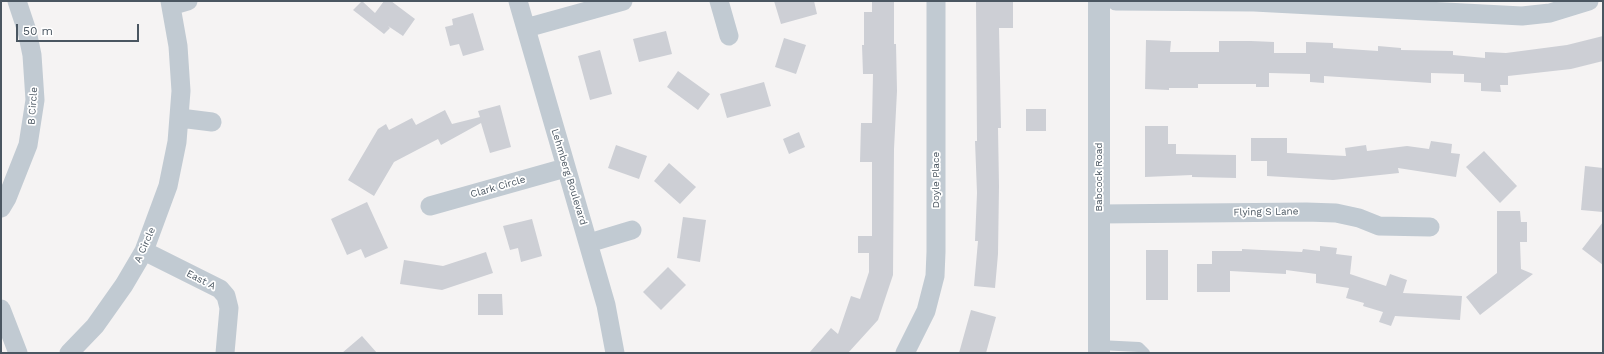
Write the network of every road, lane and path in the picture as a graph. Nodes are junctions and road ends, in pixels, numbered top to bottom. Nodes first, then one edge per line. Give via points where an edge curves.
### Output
1 (17, 1) edge
2 (518, 1) edge
3 (622, 1) edge
4 (719, 1) edge
5 (936, 1) edge
6 (1099, 1) edge
7 (1116, 1) edge
8 (1589, 1) edge
9 (177, 3) edge
10 (1342, 3) edge
11 (526, 28) junction
12 (729, 36) dead end
13 (180, 118) junction
14 (212, 122) dead end
15 (565, 168) junction
16 (430, 206) dead end
17 (1, 208) edge
18 (1100, 214) junction
19 (1430, 227) dead end
20 (632, 230) dead end
21 (589, 243) junction
22 (144, 251) junction
23 (1, 310) edge
24 (1099, 349) edge
25 (18, 353) edge
26 (69, 353) edge
27 (225, 353) edge
28 (614, 353) edge
29 (905, 353) edge
30 (1145, 353) edge

1 - 17 street, B Circle via 32,55 34,100 28,145
2 - 11 street, Lehmberg Boulevard
3 - 11 street
4 - 12 street
5 - 29 street, Doyle Place via 935,276 926,311
6 - 18 street, Babcock Road
7 - 10 street
8 - 10 street via 1550,13 1522,16
9 - 13 street, A Circle
11 - 15 street, Lehmberg Boulevard
13 - 14 street
13 - 22 street, A Circle via 168,186
15 - 16 street, Clark Circle
15 - 21 street, Lehmberg Boulevard
18 - 19 street, Flying S Lane via 1336,213 1379,226
18 - 24 street, Babcock Road
20 - 21 street
21 - 28 street, Lehmberg Boulevard via 606,305
22 - 26 street, A Circle via 109,307
22 - 27 street, East A via 220,289 226,296 229,308
23 - 25 street
24 - 30 lane via 1139,347

